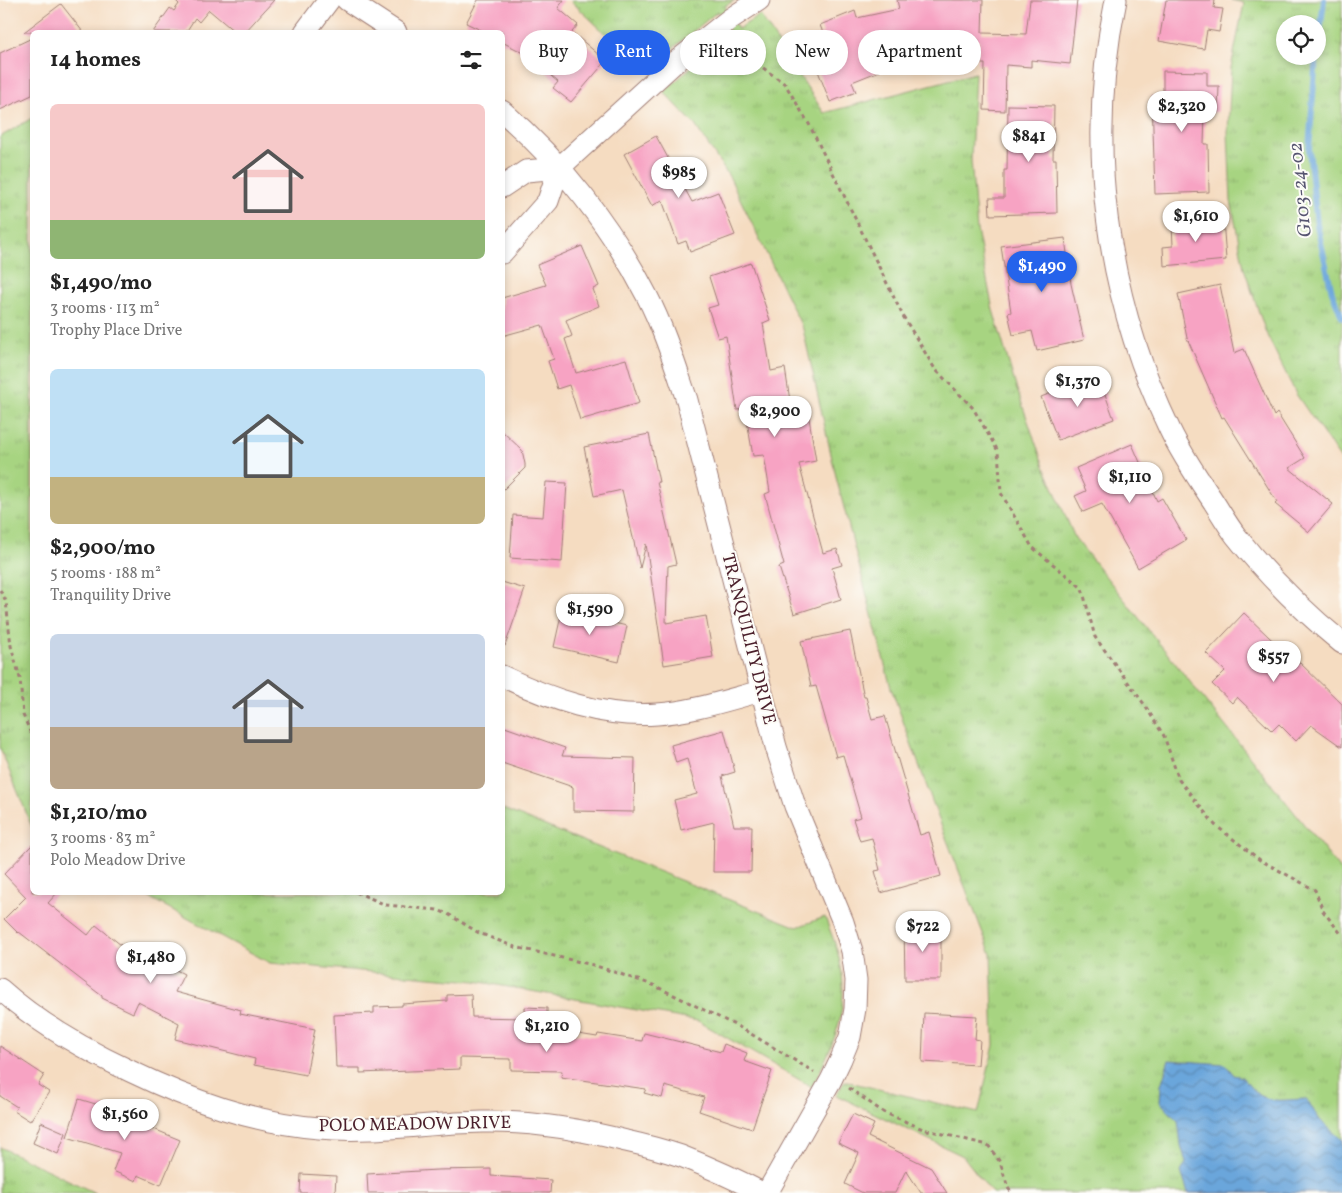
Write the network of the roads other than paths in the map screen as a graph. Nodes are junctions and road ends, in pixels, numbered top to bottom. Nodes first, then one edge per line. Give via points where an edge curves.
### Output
1 (329, 0) edge
2 (347, 0) edge
3 (759, 0) edge
4 (1116, 0) edge
5 (306, 30) edge
6 (393, 30) edge
7 (505, 114) edge
8 (559, 168) junction
9 (505, 185) edge
10 (505, 250) edge
11 (1342, 643) edge
12 (505, 677) edge
13 (761, 692) junction
14 (0, 989) edge
15 (762, 1193) edge
16 (767, 1193) edge

1 - 5 street
2 - 6 street
3 - 8 street via 673,64
4 - 11 street via 1103,101 1104,200 1120,288 1147,379 1170,432 1235,534 1271,576
7 - 8 street, TRANQUILITY DRIVE
8 - 9 street via 526,171
8 - 10 street via 548,201
8 - 13 street, TRANQUILITY DRIVE via 611,234 647,296 668,344 687,400
12 - 13 street via 580,706 634,715 697,708
13 - 16 street, TRANQUILITY DRIVE via 795,806 843,922 856,980 856,1009 850,1037 831,1080
14 - 15 street, POLO MEADOW DRIVE via 50,1027 105,1059 184,1096 234,1112 320,1128 368,1129 483,1122 565,1128 679,1155

